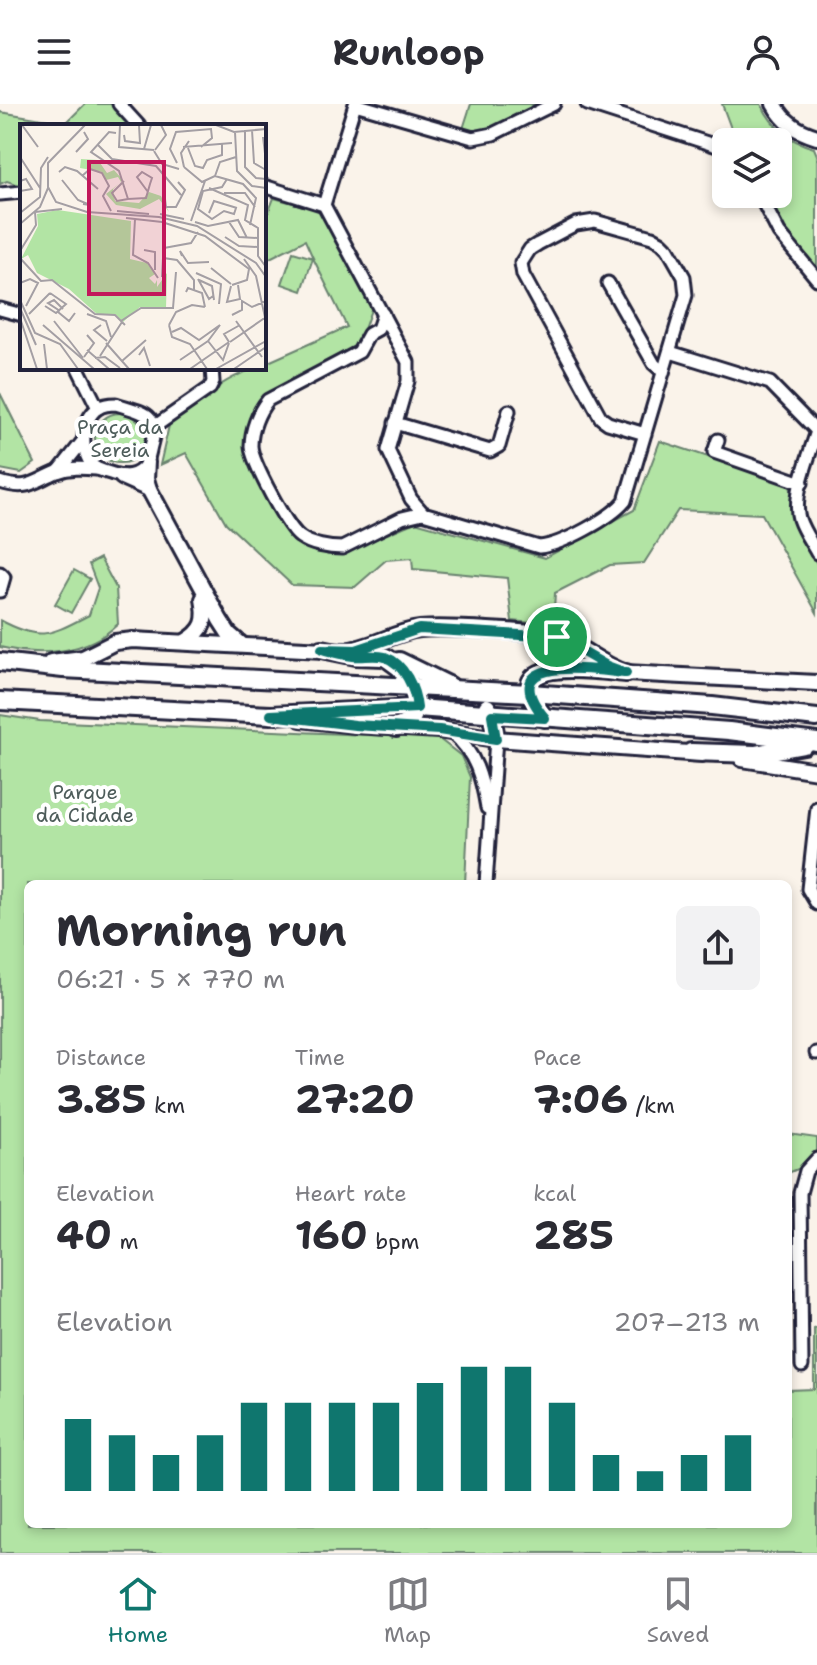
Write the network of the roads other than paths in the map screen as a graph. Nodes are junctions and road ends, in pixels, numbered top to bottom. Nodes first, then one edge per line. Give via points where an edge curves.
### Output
1 (119, 104) edge
2 (355, 104) edge
3 (554, 104) edge
4 (587, 104) edge
5 (774, 104) edge
6 (137, 124) edge
7 (817, 137) edge
8 (712, 144) edge
9 (266, 187) edge
10 (20, 192) edge
11 (0, 194) edge
12 (324, 205) junction
13 (766, 208) edge
14 (817, 279) edge
15 (608, 283) dead end
16 (0, 309) edge
17 (20, 314) edge
18 (383, 314) junction
19 (378, 329) junction
20 (392, 331) junction
21 (670, 352) junction
22 (79, 370) edge
23 (212, 370) edge
24 (663, 372) junction
25 (98, 408) junction
26 (509, 411) dead end
27 (395, 423) junction
28 (154, 427) junction
29 (817, 431) edge
30 (645, 434) junction
31 (83, 440) junction
32 (718, 440) dead end
33 (147, 462) junction
34 (97, 469) junction
35 (58, 471) junction
36 (122, 477) junction
37 (0, 482) edge
38 (802, 483) junction
39 (149, 489) junction
40 (411, 499) junction
41 (423, 513) junction
42 (402, 518) junction
43 (817, 553) edge
44 (0, 573) edge
45 (202, 590) junction
46 (0, 591) edge
47 (185, 642) junction
48 (243, 645) junction
49 (322, 649) junction
50 (385, 657) junction
51 (3, 663) edge
52 (626, 673) junction
53 (817, 683) edge
54 (412, 687) junction
55 (458, 689) junction
56 (530, 693) junction
57 (0, 701) edge
58 (417, 708) junction
59 (271, 715) junction
60 (492, 715) junction
61 (545, 718) junction
62 (817, 718) edge
63 (396, 728) junction
64 (451, 732) junction
65 (496, 739) junction
66 (817, 744) edge
67 (691, 752) junction
68 (817, 771) edge
69 (817, 808) edge
70 (489, 822) junction
71 (486, 880) edge
72 (817, 904) edge
73 (817, 1159) edge
74 (802, 1366) dead end

1 - 6 street
2 - 3 street via 473,138 493,134
2 - 12 street
4 - 8 street
5 - 7 street via 798,131
9 - 12 street
10 - 11 street
12 - 18 street
13 - 14 street via 779,233
15 - 24 street
16 - 17 street
18 - 19 street
18 - 20 street
19 - 20 street
19 - 42 street via 359,352 268,400 252,435 252,454 285,520 300,538 342,548
20 - 27 street via 410,368
21 - 24 street
21 - 29 street via 770,383
21 - 30 street via 686,286 661,242 585,221 523,256 523,275 596,411 608,423
22 - 25 street
23 - 28 street via 210,388
24 - 30 street
25 - 28 street via 116,404 149,414
25 - 31 street
26 - 27 street via 499,446 490,451
27 - 40 street via 389,458
28 - 33 street
29 - 38 street
30 - 41 street via 619,508 547,546
31 - 34 street via 85,456
31 - 35 street
32 - 38 street via 714,452
33 - 36 street via 141,471
33 - 39 street
34 - 35 street
34 - 36 street
35 - 37 street via 27,486
36 - 39 street
38 - 43 street via 797,510
39 - 45 street
40 - 41 street
40 - 42 street
41 - 42 street
44 - 46 street
45 - 47 street via 204,625
45 - 48 street via 225,628
47 - 48 street
47 - 51 street via 123,641 65,662
48 - 49 street
49 - 50 main road
49 - 52 street via 356,650 419,629 549,635
50 - 54 main road
50 - 55 main road
51 - 54 main road
52 - 53 street
52 - 56 main road via 552,668 536,675
54 - 55 main road
54 - 58 main road
55 - 56 main road
55 - 60 main road via 476,696
56 - 61 main road
56 - 62 main road
57 - 59 main road
58 - 59 main road
58 - 60 main road
58 - 63 main road via 411,721
59 - 63 street
60 - 61 main road
60 - 65 main road
61 - 66 main road via 729,731
63 - 64 street
64 - 65 street
64 - 70 street via 475,760
65 - 67 street
65 - 70 street
66 - 67 main road via 755,754
67 - 68 street
69 - 72 street via 808,889
70 - 71 street
73 - 74 street via 806,1171 800,1193

